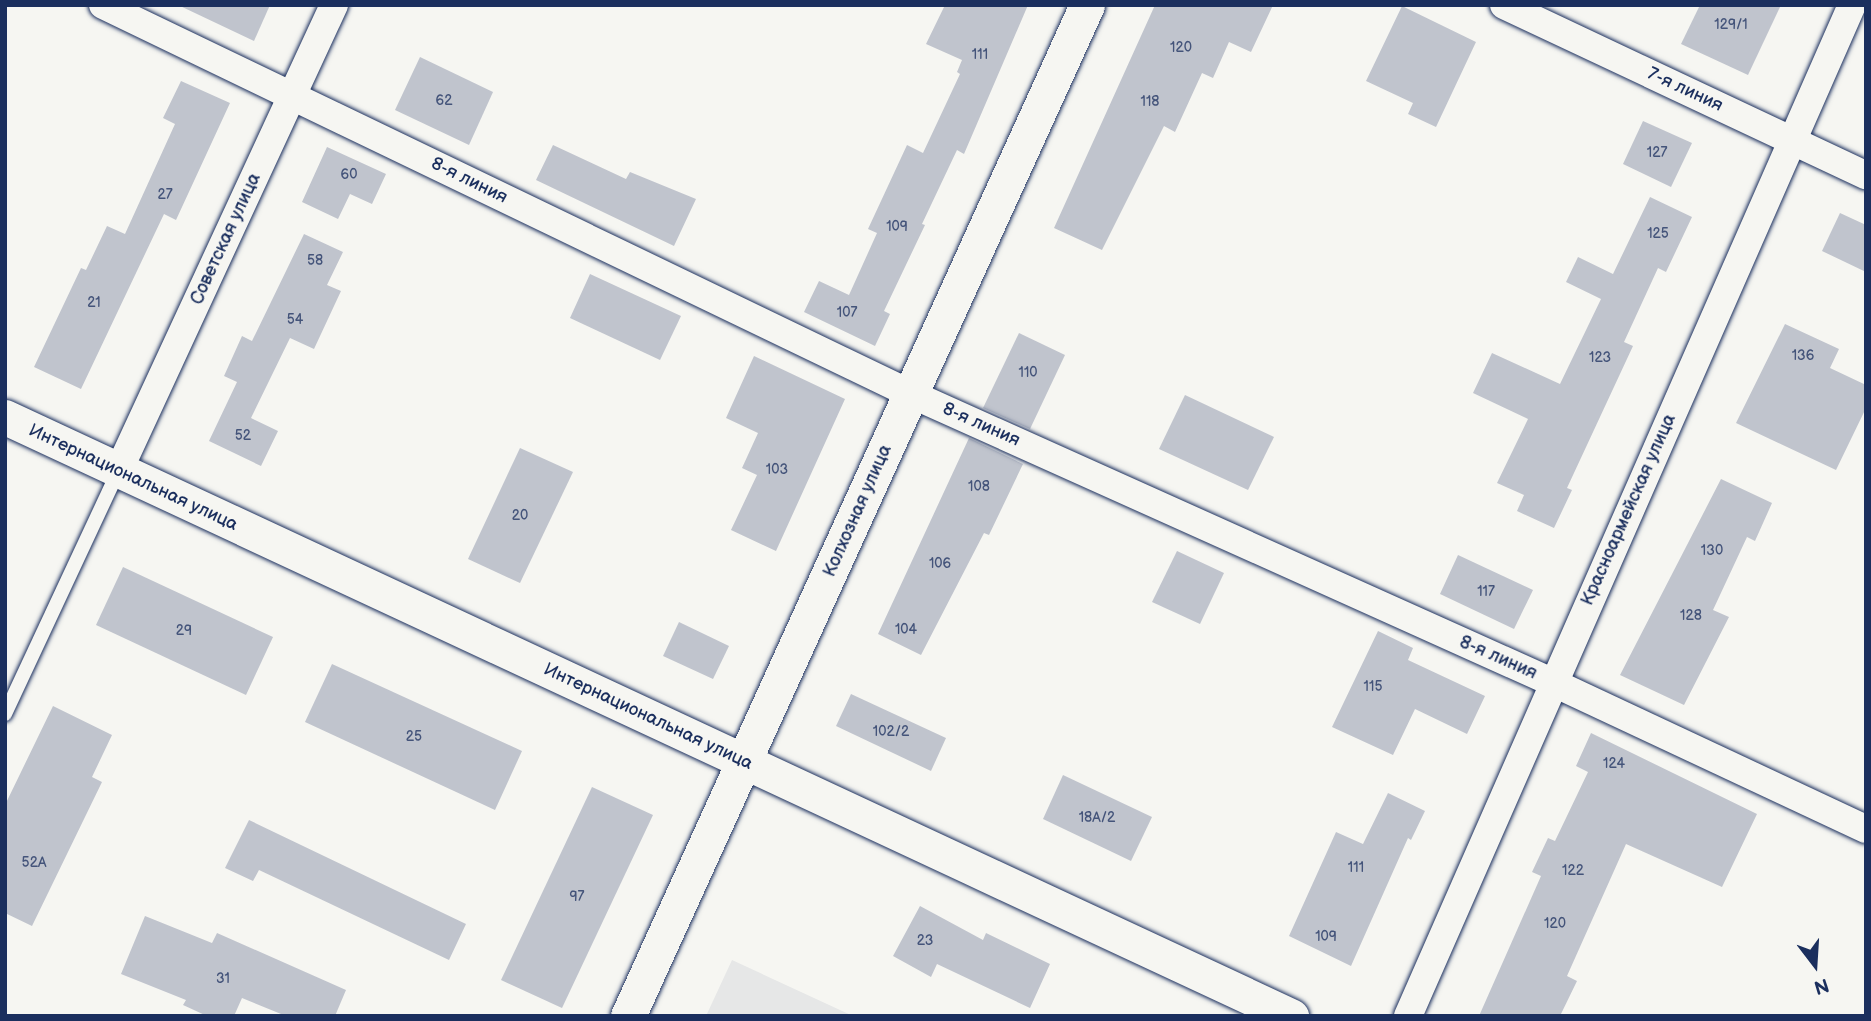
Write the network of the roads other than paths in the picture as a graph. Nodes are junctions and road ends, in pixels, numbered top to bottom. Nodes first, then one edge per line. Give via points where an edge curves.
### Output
1 (103, 5) edge
2 (334, 5) edge
3 (1087, 5) edge
4 (1504, 5) edge
5 (1852, 5) edge
6 (292, 96) junction
7 (1792, 139) junction
8 (1866, 175) edge
9 (911, 394) junction
10 (5, 417) edge
11 (118, 472) junction
12 (1554, 683) junction
13 (5, 714) edge
14 (744, 762) junction
15 (1866, 829) edge
16 (628, 1016) edge
17 (1291, 1016) edge
18 (1408, 1016) edge

1 - 6 street, 8-я линия
2 - 6 street, Советская улица
3 - 9 street, Колхозная улица
4 - 7 street, 7-я линия
5 - 7 street, Красноармейская улица
6 - 9 street, 8-я линия
6 - 11 street, Советская улица
7 - 8 street, 7-я линия
7 - 12 street, Красноармейская улица
9 - 12 street, 8-я линия
9 - 14 street, Колхозная улица
10 - 11 street, Интернациональная улица
11 - 13 lane
11 - 14 street, Интернациональная улица
12 - 15 street, 8-я линия
12 - 18 street, Красноармейская улица
14 - 16 street, Колхозная улица
14 - 17 street, Интернациональная улица

